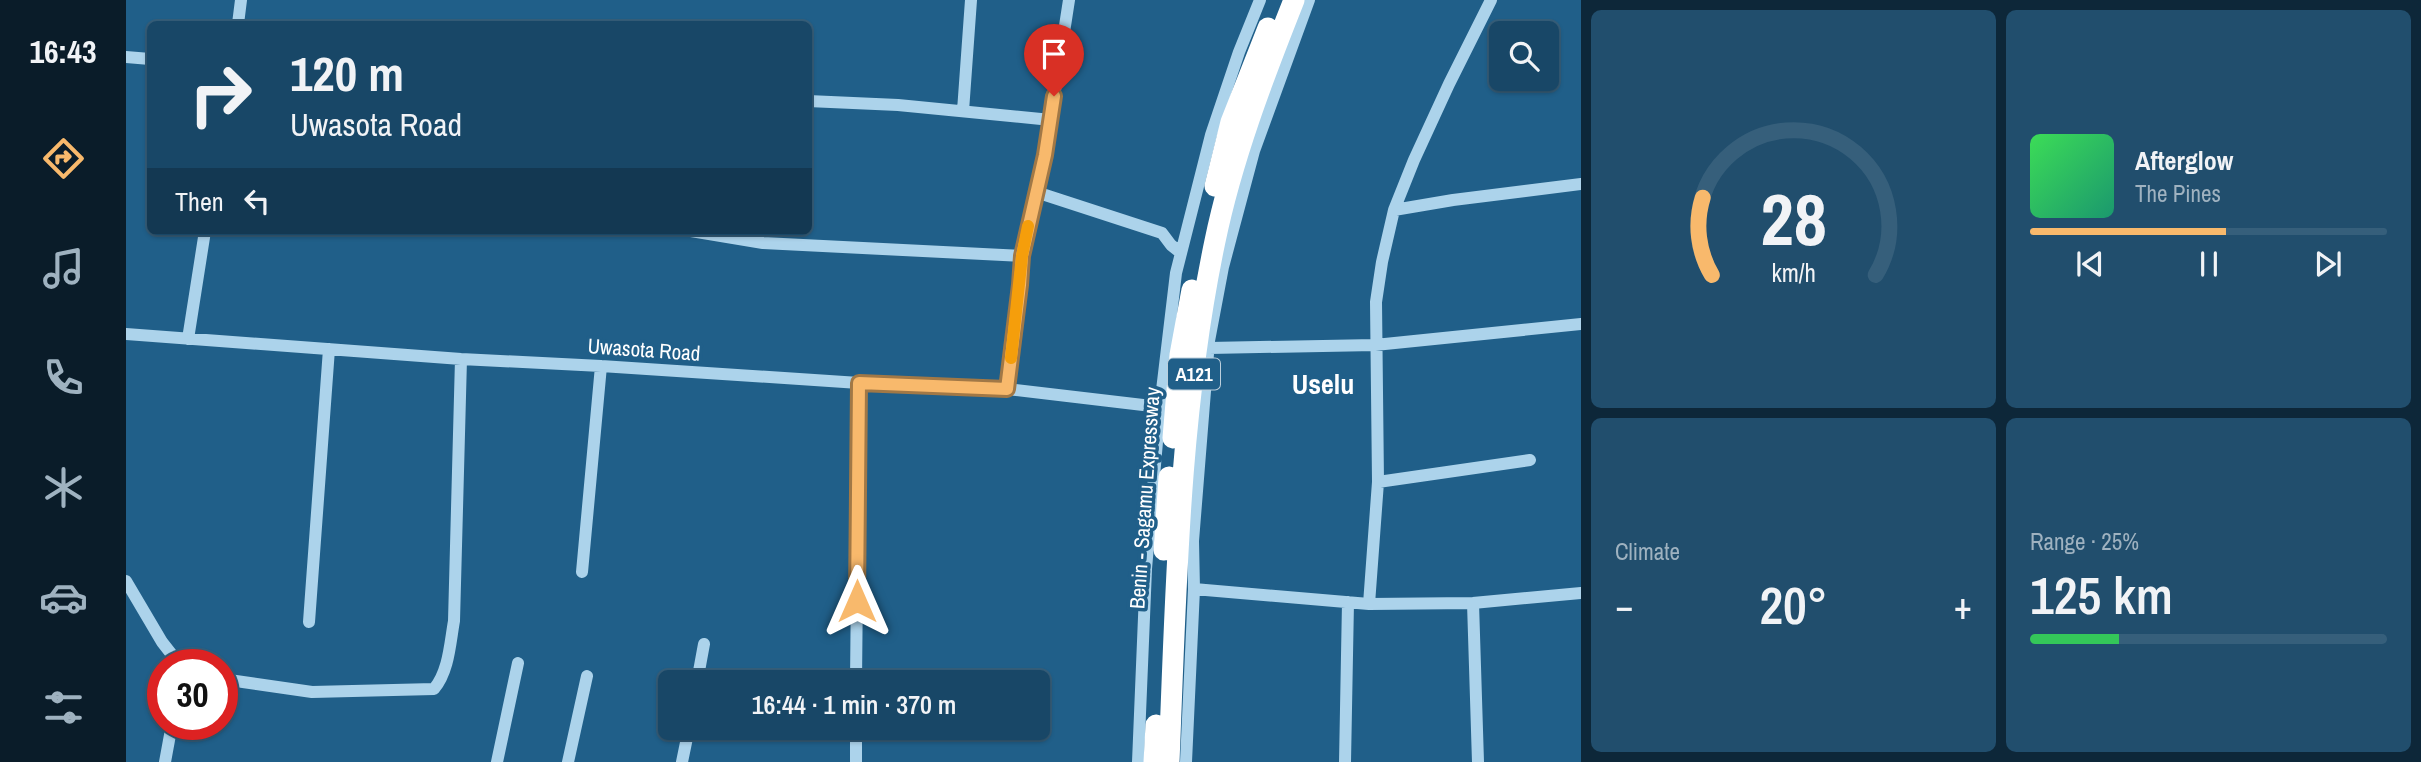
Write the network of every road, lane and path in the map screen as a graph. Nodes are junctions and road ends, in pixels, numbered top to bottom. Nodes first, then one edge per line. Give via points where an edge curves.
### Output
1 (241, 0) edge
2 (971, 0) edge
3 (1069, 0) edge
4 (1260, 0) edge
5 (1279, 0) edge
6 (1294, 0) edge
7 (1309, 0) edge
8 (1491, 0) edge
9 (238, 21) edge
10 (126, 57) edge
11 (147, 59) edge
12 (812, 101) edge
13 (963, 111) junction
14 (1051, 120) junction
15 (1581, 184) edge
16 (1036, 192) junction
17 (1394, 209) junction
18 (204, 235) edge
19 (715, 235) edge
20 (1181, 253) junction
21 (1022, 256) junction
22 (1581, 324) edge
23 (126, 334) edge
24 (188, 339) junction
25 (1375, 345) junction
26 (1209, 348) junction
27 (329, 349) junction
28 (461, 359) junction
29 (601, 366) junction
30 (859, 383) junction
31 (1007, 389) junction
32 (1160, 407) junction
33 (1530, 460) dead end
34 (1378, 482) junction
35 (582, 572) dead end
36 (126, 580) edge
37 (1194, 589) junction
38 (1581, 593) edge
39 (1348, 602) junction
40 (1473, 603) junction
41 (1369, 604) junction
42 (309, 622) dead end
43 (704, 644) dead end
44 (167, 649) edge
45 (519, 663) dead end
46 (699, 670) edge
47 (856, 670) edge
48 (587, 676) dead end
49 (238, 681) edge
50 (169, 740) edge
51 (687, 740) edge
52 (856, 740) edge
53 (165, 762) edge
54 (497, 762) edge
55 (568, 762) edge
56 (682, 762) edge
57 (856, 762) edge
58 (1138, 762) edge
59 (1154, 762) edge
60 (1169, 762) edge
61 (1186, 762) edge
62 (1345, 762) edge
63 (1478, 762) edge

1 - 9 street
2 - 13 street
3 - 14 street
4 - 20 street via 1211,135
5 - 59 highway, Benin - Sagamu Expressway / A121 via 1231,122 1180,355 1166,512
6 - 60 highway, A121 via 1229,184 1203,303 1186,444
7 - 26 street via 1254,151 1223,267
8 - 17 street
10 - 11 street
12 - 13 street
13 - 14 street
14 - 16 street
15 - 17 street
16 - 20 street via 1162,233
16 - 21 street
17 - 25 street via 1376,302
18 - 24 street
19 - 21 street via 763,243
20 - 32 street
21 - 31 street
22 - 25 street
23 - 24 street, Uwasota Road
24 - 27 street, Uwasota Road
25 - 26 street
25 - 34 street
26 - 37 street via 1193,541
27 - 28 street, Uwasota Road
27 - 42 street
28 - 29 street, Uwasota Road
28 - 49 street via 453,621 448,657 434,689 312,692
29 - 30 street, Uwasota Road
29 - 35 street
30 - 31 street, Uwasota Road
30 - 47 street
31 - 32 street, Uwasota Road
32 - 58 street via 1146,569
33 - 34 street
34 - 41 street
36 - 44 street
37 - 39 street
37 - 61 street
38 - 40 street
39 - 41 street
39 - 62 street
40 - 41 street
40 - 63 street
43 - 46 street
45 - 54 street
48 - 55 street
50 - 53 street
51 - 56 street
52 - 57 street

